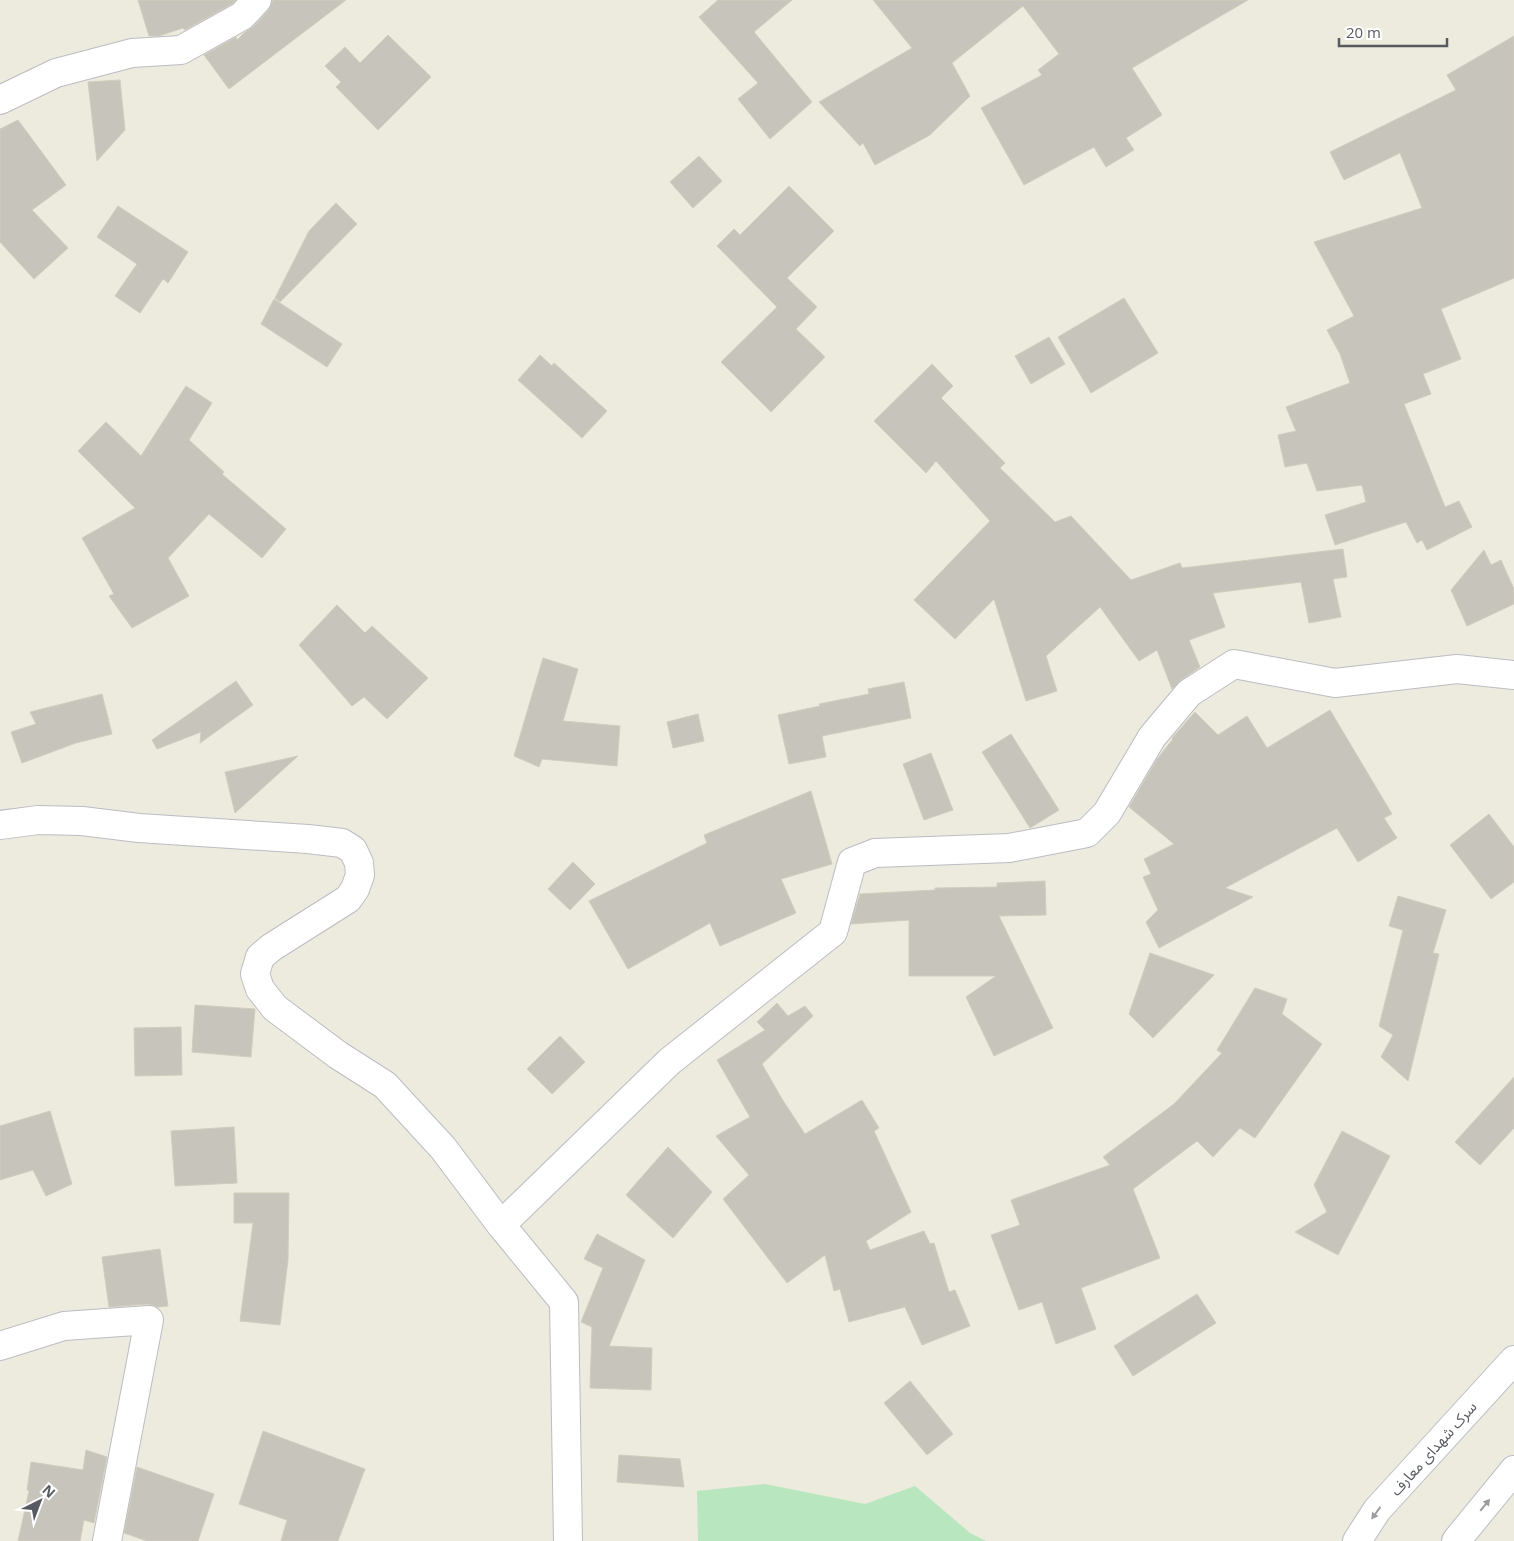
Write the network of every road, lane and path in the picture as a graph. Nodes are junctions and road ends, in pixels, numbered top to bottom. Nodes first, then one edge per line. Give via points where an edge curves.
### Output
1 (257, 0) edge
2 (0, 100) edge
3 (1514, 675) edge
4 (0, 825) edge
5 (501, 1226) junction
6 (0, 1346) edge
7 (1514, 1360) edge
8 (1514, 1470) edge
9 (107, 1541) edge
10 (568, 1541) edge
11 (1358, 1541) edge
12 (1456, 1541) edge

1 - 2 street via 242,16 181,50 132,54 56,73
3 - 5 street via 1457,668 1335,683 1234,664 1189,693 1152,736 1107,813 1087,833 1008,848 875,853 852,862 833,932 670,1061
4 - 5 street via 38,820 82,820 139,828 308,839 342,843 353,850 360,863 360,875 348,899 272,947 260,957 254,974 260,989 275,1008 385,1085 443,1148
5 - 10 street via 564,1302
6 - 9 street via 64,1326 149,1320
7 -> 11 street, سرک شهدای معارف via 1377,1510
12 -> 8 street

